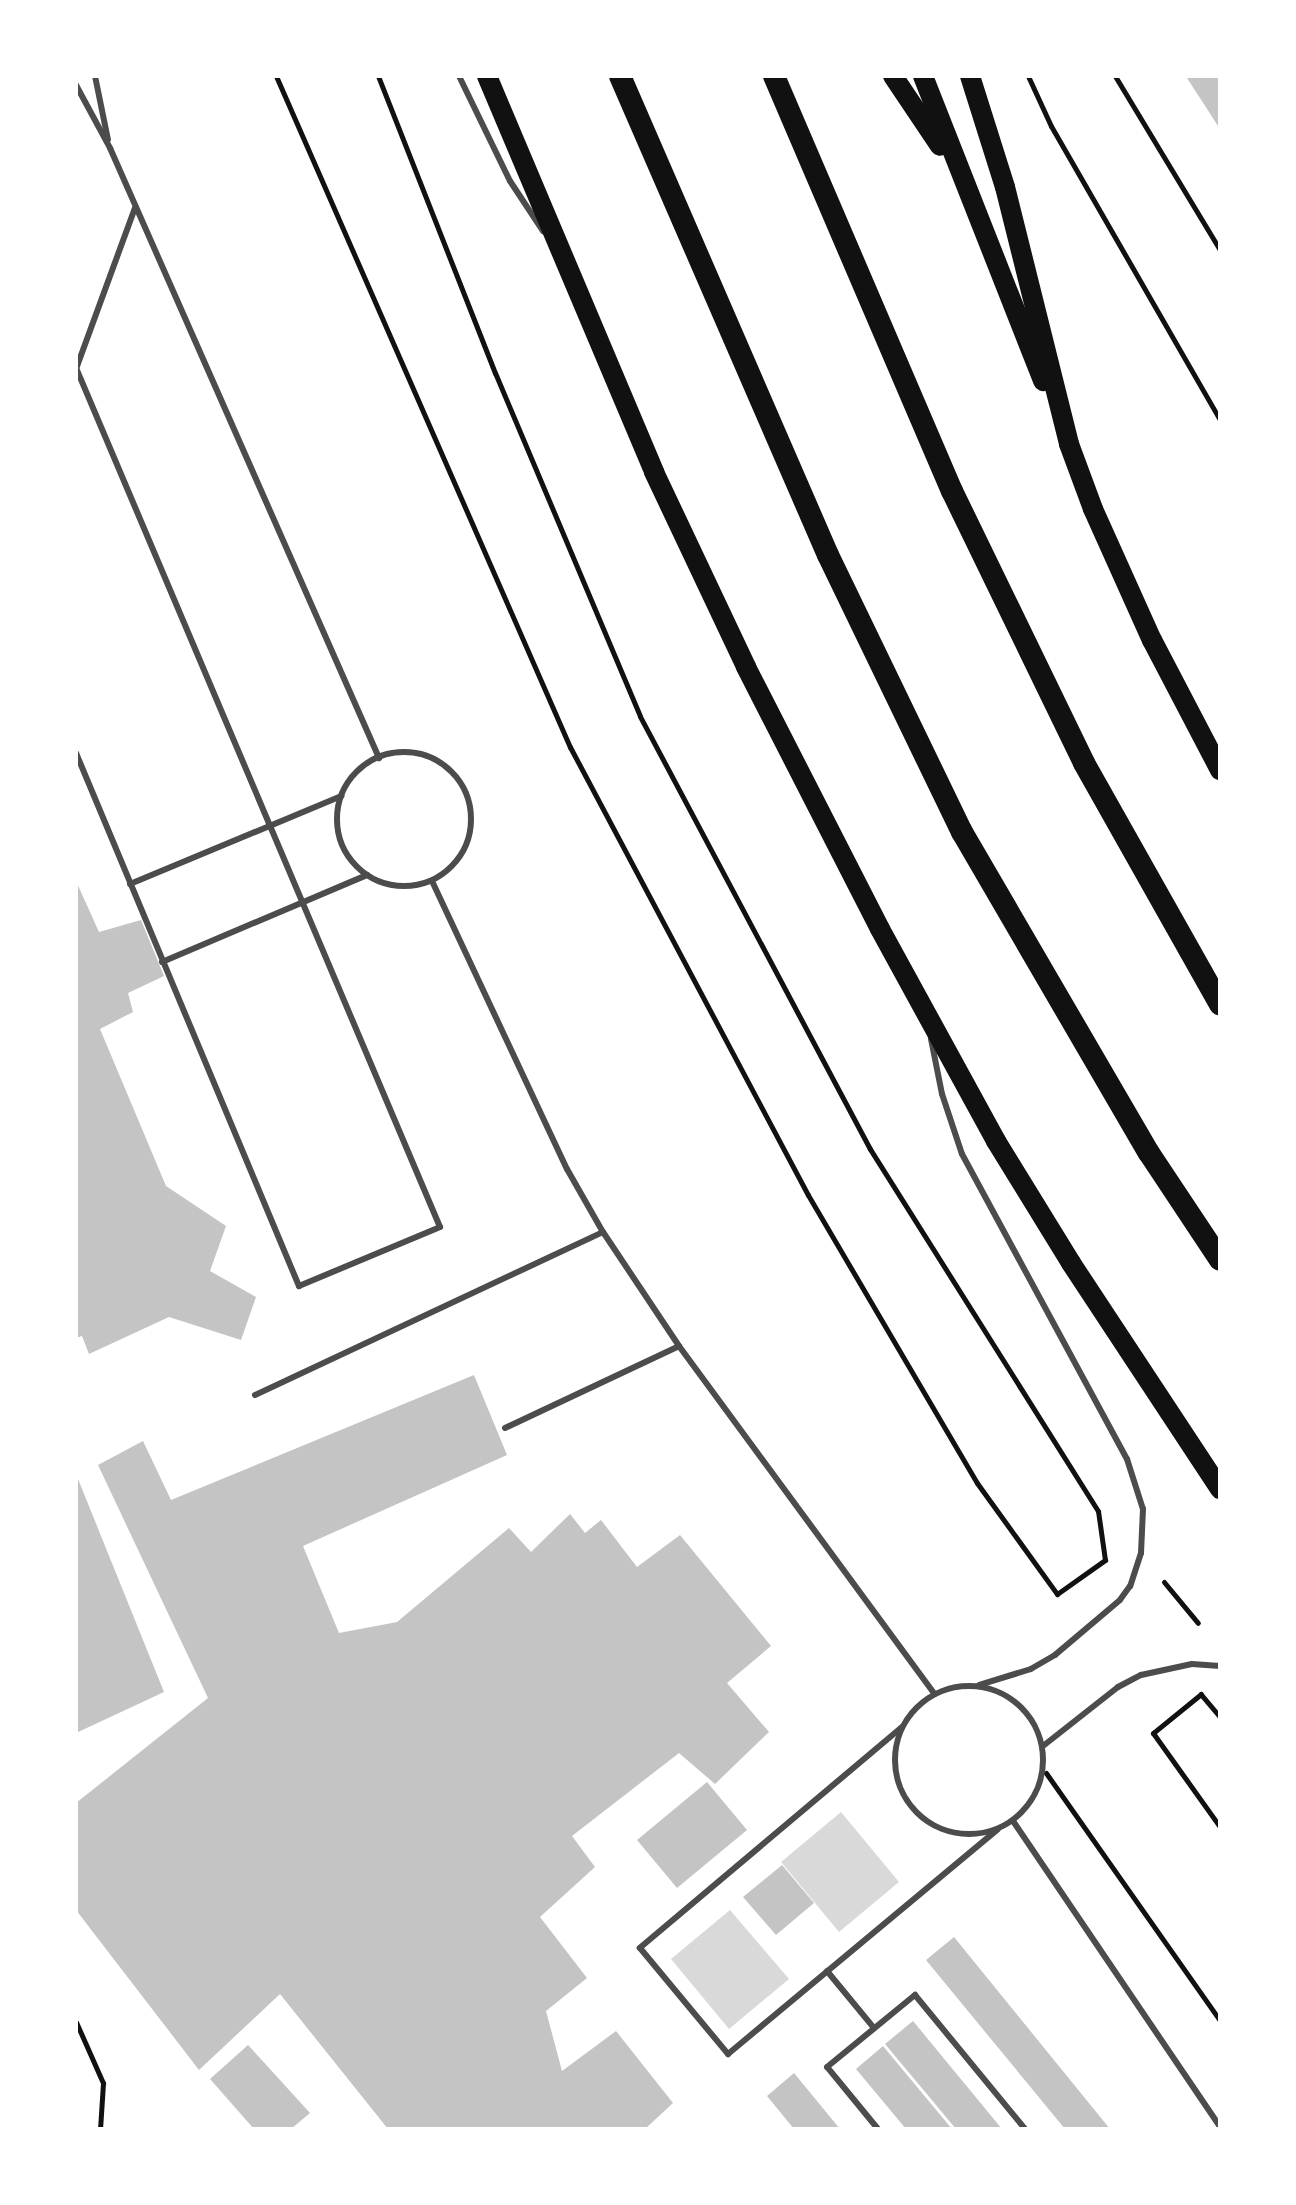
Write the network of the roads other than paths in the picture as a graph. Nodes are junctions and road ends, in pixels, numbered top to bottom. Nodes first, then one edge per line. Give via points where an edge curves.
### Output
1 (95, 76) edge
2 (459, 76) edge
3 (487, 76) edge
4 (620, 76) edge
5 (774, 76) edge
6 (893, 76) edge
7 (923, 76) edge
8 (970, 76) edge
9 (76, 85) edge
10 (110, 148) junction
11 (958, 172) junction
12 (135, 208) junction
13 (563, 263) junction
14 (76, 369) edge
15 (1069, 444) junction
16 (76, 753) edge
17 (379, 758) junction
18 (1220, 770) edge
19 (341, 796) junction
20 (270, 826) junction
21 (367, 875) junction
22 (432, 881) junction
23 (130, 884) junction
24 (303, 902) junction
25 (162, 962) junction
26 (1220, 1004) edge
27 (926, 1015) junction
28 (603, 1232) junction
29 (1220, 1260) edge
30 (679, 1346) junction
31 (255, 1395) dead end
32 (505, 1428) dead end
33 (1220, 1489) edge
34 (1220, 1666) edge
35 (979, 1685) junction
36 (935, 1694) junction
37 (902, 1727) junction
38 (1043, 1746) junction
39 (1013, 1821) junction
40 (998, 1829) junction
41 (827, 1971) junction
42 (874, 2028) junction
43 (1220, 2127) edge
44 (878, 2129) edge
45 (1025, 2129) edge

1 - 10 lane
2 - 13 lane via 510,181
3 - 13 main road
4 - 29 highway via 828,555 962,832 1149,1153
5 - 26 highway via 952,491 1084,763
6 - 11 main road
7 - 11 main road
8 - 15 main road via 1005,187
9 - 10 lane
10 - 12 lane
11 - 15 main road
12 - 14 lane
12 - 17 lane
13 - 27 main road via 746,667
14 - 20 lane
15 - 18 main road via 1152,640
16 - 23 lane
17 - 19 lane via 352,777
17 - 22 lane via 411,752 432,758 463,788 470,809 467,841 450,869
19 - 20 lane
19 - 21 lane via 341,840 350,860
20 - 23 lane
20 - 24 lane
21 - 22 lane via 388,884
21 - 24 lane
22 - 28 lane via 567,1169
23 - 25 lane
24 - 25 lane
24 - 25 lane via 440,1227 299,1286
27 - 33 main road via 1071,1263
27 - 35 lane via 942,1094 962,1154 1127,1459 1143,1509 1141,1553 1120,1600 1043,1662
28 - 30 lane
28 - 31 lane
30 - 32 lane
30 - 36 lane
34 - 38 lane via 1192,1664 1141,1675
35 - 36 lane
35 - 38 lane via 1020,1705
36 - 37 lane
37 - 40 lane via 895,1773 903,1796 918,1815 960,1835
37 - 41 lane via 640,1948 728,2054
38 - 39 lane via 1037,1792
39 - 40 lane
39 - 43 lane
40 - 41 lane
41 - 42 lane
42 - 44 lane via 827,2067
42 - 45 lane via 915,1995

